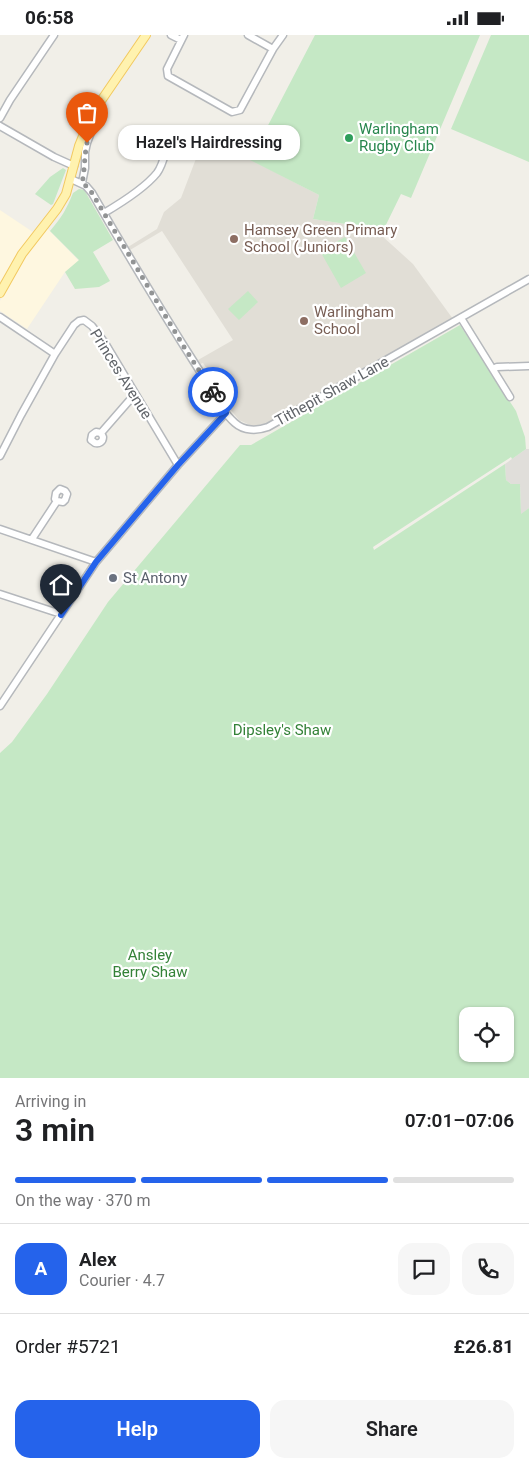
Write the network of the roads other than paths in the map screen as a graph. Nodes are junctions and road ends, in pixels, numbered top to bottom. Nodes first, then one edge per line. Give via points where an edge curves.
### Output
1 (54, 35) edge
2 (146, 35) edge
3 (171, 35) edge
4 (248, 35) edge
5 (283, 35) edge
6 (183, 38) edge
7 (273, 49) junction
8 (92, 114) junction
9 (0, 118) edge
10 (0, 125) edge
11 (168, 144) dead end
12 (74, 166) junction
13 (71, 179) junction
14 (82, 183) junction
15 (104, 213) junction
16 (529, 279) edge
17 (1, 290) edge
18 (0, 317) edge
19 (460, 318) junction
20 (56, 354) junction
21 (529, 366) edge
22 (493, 369) junction
23 (135, 393) junction
24 (510, 397) dead end
25 (226, 413) junction
26 (101, 433) dead end
27 (0, 456) edge
28 (178, 465) junction
29 (57, 501) dead end
30 (0, 529) edge
31 (32, 539) junction
32 (96, 562) junction
33 (0, 594) edge
34 (61, 615) junction
35 (0, 707) edge

1 - 9 street
2 - 8 main road
3 - 6 street
4 - 7 street
5 - 7 street
6 - 7 street via 167,69 168,76 232,112 240,109
8 - 12 main road
8 - 14 street via 98,118 87,143
10 - 12 street
11 - 15 street via 157,173 133,195
12 - 13 main road
13 - 14 street
13 - 17 main road via 57,209 22,254
14 - 15 street, Tithepit Shaw Lane
15 - 25 street, Tithepit Shaw Lane
16 - 19 street, Tithepit Shaw Lane
18 - 20 street
19 - 22 street
19 - 25 street, Tithepit Shaw Lane via 261,430 242,427
20 - 23 street, Princes Avenue via 74,325 84,320 105,343
20 - 27 street, Princes Avenue
21 - 22 street
22 - 24 street
23 - 26 street
23 - 28 street, Princes Avenue
25 - 28 street
28 - 32 street
29 - 31 street
30 - 31 street
31 - 32 street
32 - 34 street
33 - 34 street
34 - 35 street

